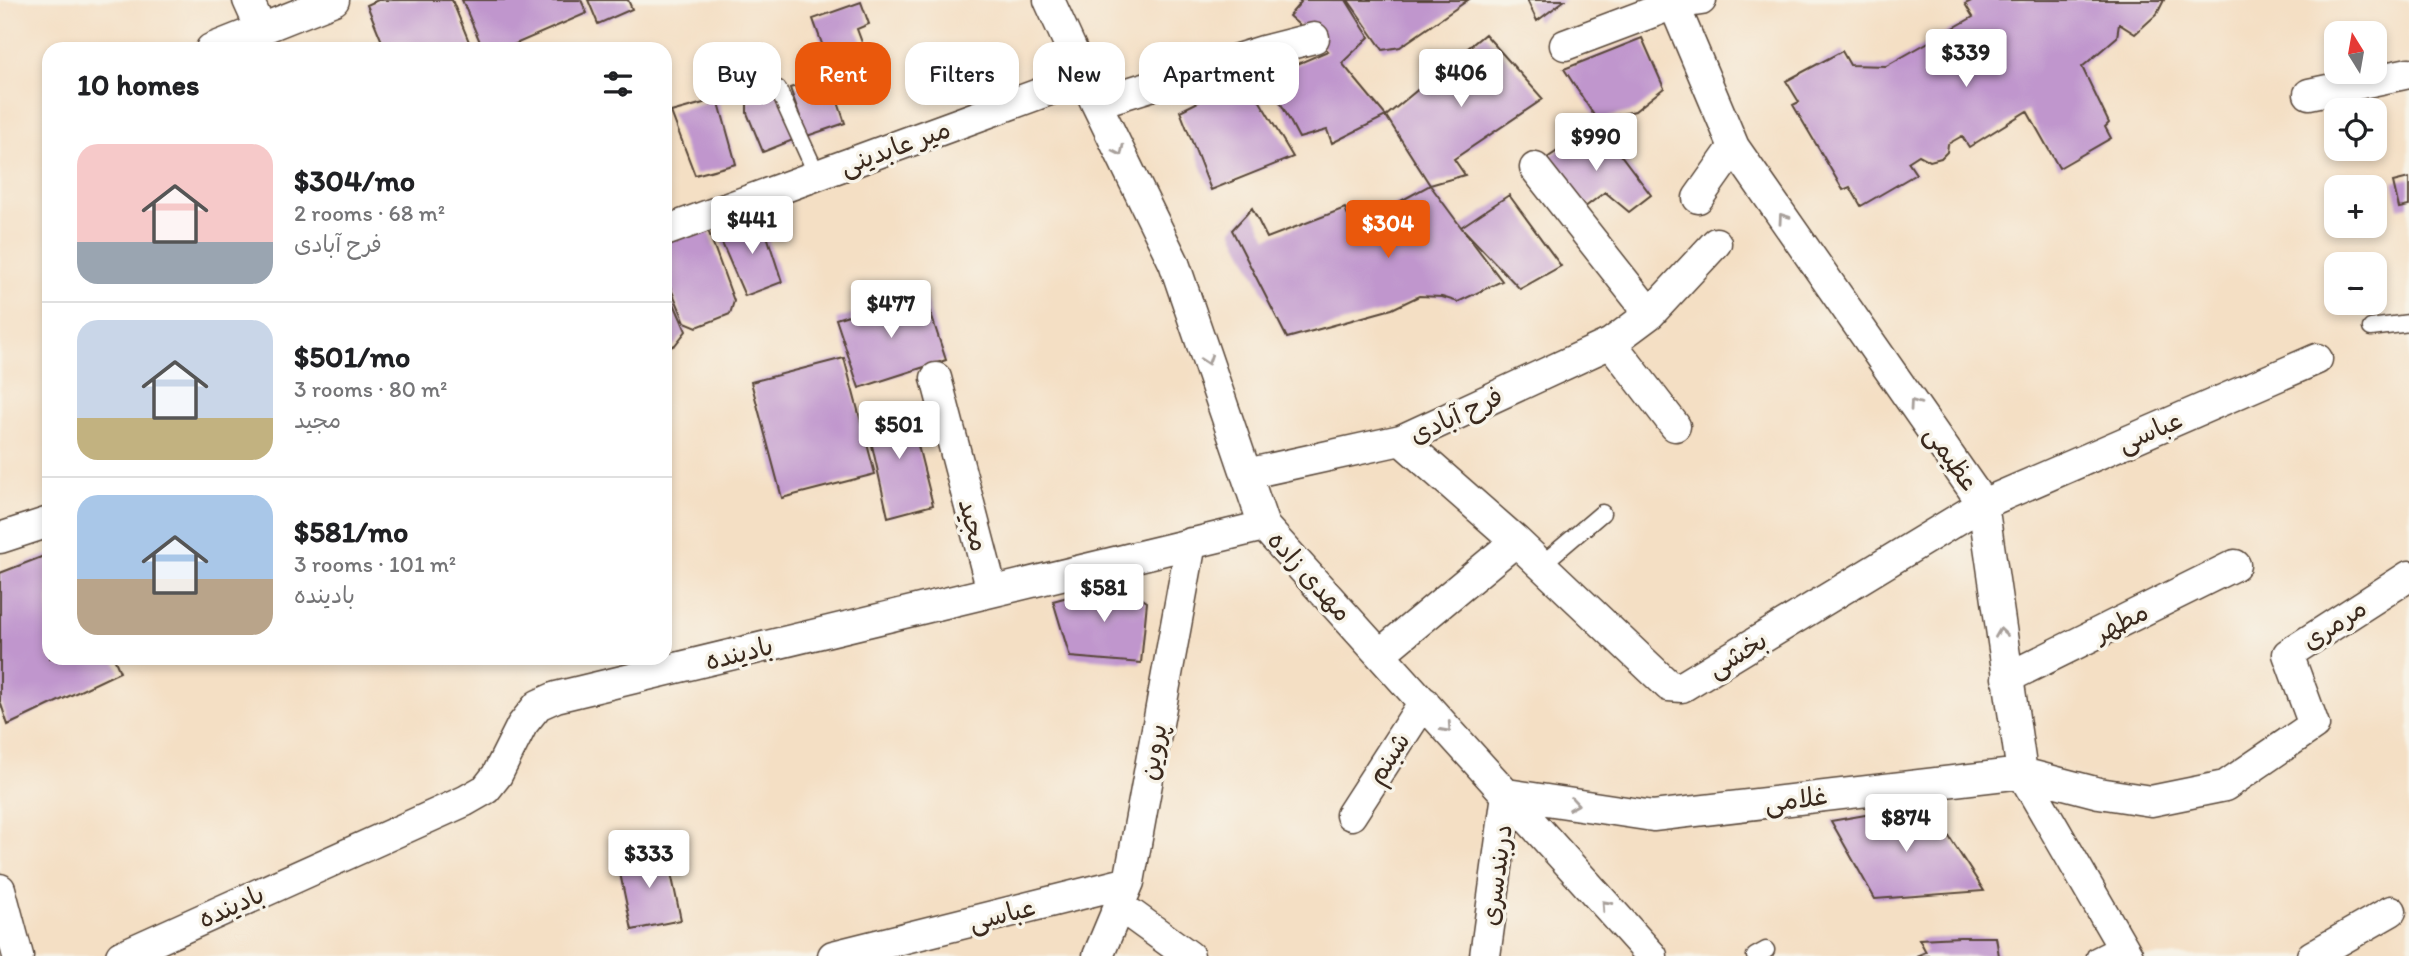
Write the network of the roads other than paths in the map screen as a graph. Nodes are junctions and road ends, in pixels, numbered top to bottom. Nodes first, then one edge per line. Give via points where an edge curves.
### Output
1 (248, 0) edge
2 (334, 0) edge
3 (1049, 0) edge
4 (1683, 1) edge
5 (261, 29) junction
6 (1314, 38) dead end
7 (228, 42) edge
8 (1069, 42) edge
9 (1565, 46) dead end
10 (2409, 73) edge
11 (1125, 82) edge
12 (2309, 94) dead end
13 (781, 96) edge
14 (1043, 105) edge
15 (1098, 105) edge
16 (1734, 147) junction
17 (1535, 168) dead end
18 (817, 175) junction
19 (1698, 198) dead end
20 (672, 228) edge
21 (1716, 243) dead end
22 (1650, 314) junction
23 (2409, 323) edge
24 (2371, 328) dead end
25 (1611, 343) junction
26 (2317, 359) dead end
27 (936, 378) dead end
28 (1675, 426) dead end
29 (1401, 440) junction
30 (1246, 474) junction
31 (1983, 504) junction
32 (1602, 513) dead end
33 (42, 524) edge
34 (1264, 526) junction
35 (0, 538) edge
36 (1516, 541) junction
37 (1191, 543) junction
38 (1541, 565) junction
39 (2235, 565) dead end
40 (2409, 576) edge
41 (992, 591) junction
42 (1380, 654) junction
43 (2007, 678) junction
44 (1424, 702) junction
45 (2314, 726) joint
46 (2022, 773) junction
47 (1507, 793) junction
48 (1351, 815) dead end
49 (0, 889) edge
50 (1124, 894) junction
51 (2391, 911) dead end
52 (2354, 946) edge
53 (2115, 952) edge
54 (18, 956) edge
55 (121, 956) edge
56 (833, 956) edge
57 (1098, 956) edge
58 (1189, 956) edge
59 (1485, 956) edge
60 (1652, 956) edge
61 (2312, 956) edge

1 - 5 street
2 - 5 street
3 - 8 street, مهدی زاده
4 - 9 street
4 - 16 street, عظیمی
5 - 7 street
6 - 11 street, میر عابدینی
10 - 12 street
13 - 18 lane
14 - 18 street, میر عابدینی
15 -> 30 street, مهدی زاده via 1174,263
16 - 19 street
31 -> 16 street, عظیمی
17 - 22 street
18 - 20 street, میر عابدینی
21 - 22 street, فرح آبادی
22 - 25 street, فرح آبادی
23 - 24 lane
25 - 28 street
25 - 29 street, فرح آبادی
26 - 31 street, عباسی
27 - 41 street, مجید
29 - 30 street, فرح آبادی
29 - 36 street, بخشی
30 - 34 street, مهدی زاده
31 - 38 street, بخشی via 1682,687 1669,686
43 -> 31 street, عظیمی
32 - 38 lane
33 - 35 street
34 - 37 street, بادینده
34 - 42 street, مهدی زاده
36 - 38 street, بخشی
36 - 42 street
37 - 41 street, بادینده
37 - 50 street, پروین
39 - 43 street, مطهر
40 - 45 street, مرمری via 2288,654
41 - 55 street, بادینده via 547,701 522,725 486,789 466,801
42 - 44 street, مهدی زاده
43 - 46 street, عظیمی
44 -> 47 street, مهدی زاده
44 - 48 street, شبنم
45 - 46 street, غلامی via 2225,786 2151,801
47 -> 46 street, غلامی via 1653,816
46 - 53 street, عظیمی
47 - 59 street, دربندسری
60 -> 47 street, مهدی زاده
49 - 54 street
50 - 56 street, عباسی
50 - 57 street, پروین
50 - 58 street
51 - 52 street
52 - 61 street

